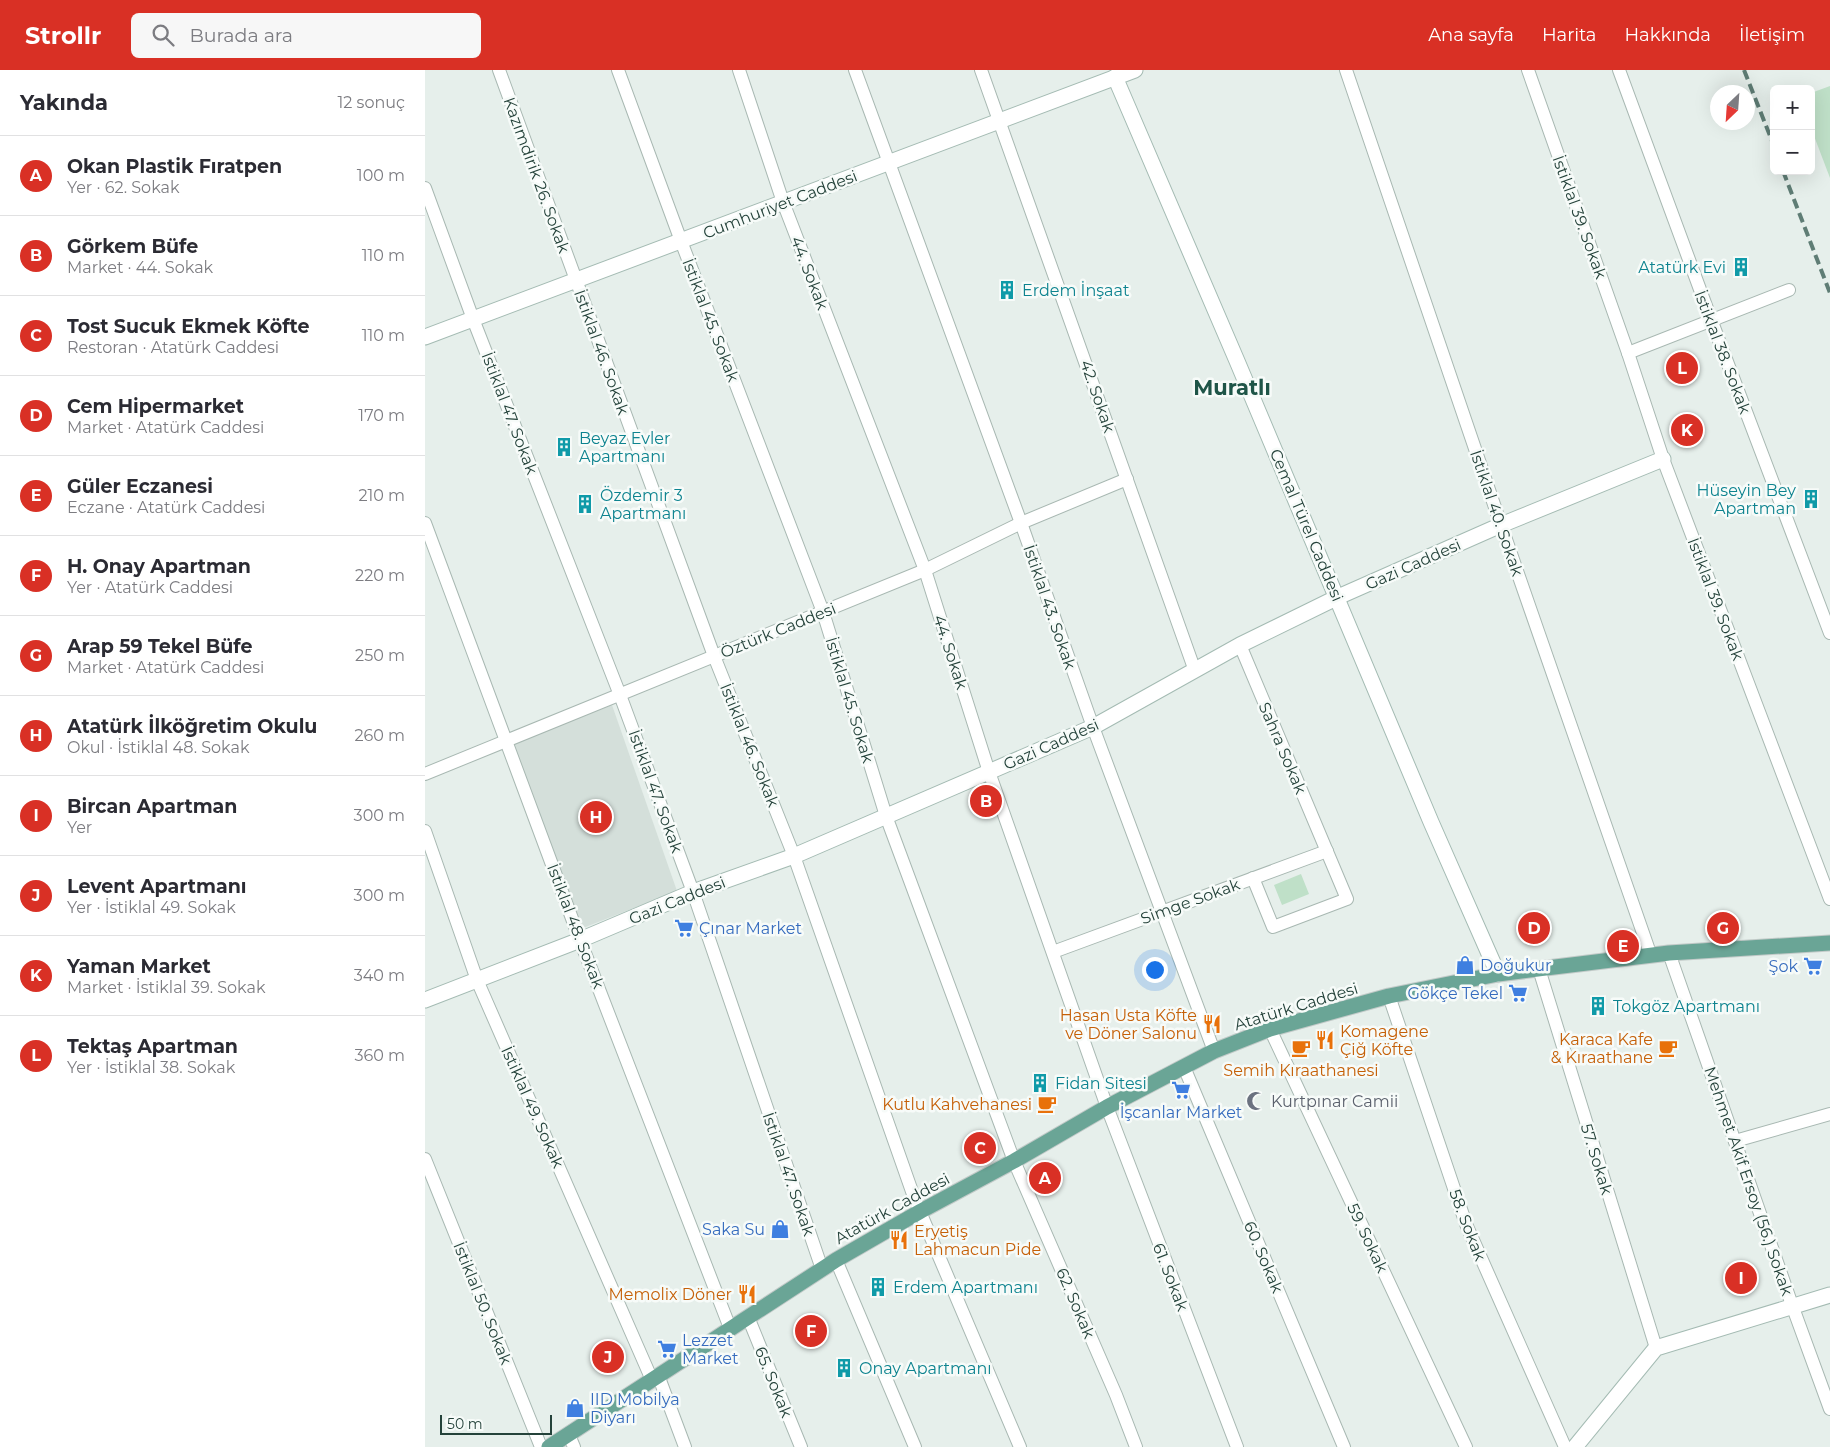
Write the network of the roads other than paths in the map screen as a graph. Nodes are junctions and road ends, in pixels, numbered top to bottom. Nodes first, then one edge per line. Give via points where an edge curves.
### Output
1 (499, 70) edge
2 (618, 70) edge
3 (739, 70) edge
4 (855, 70) edge
5 (981, 70) edge
6 (1135, 70) edge
7 (1346, 70) edge
8 (1528, 70) edge
9 (1619, 70) edge
10 (1113, 74) edge
11 (1001, 120) junction
12 (890, 162) junction
13 (425, 188) edge
14 (783, 202) junction
15 (681, 241) junction
16 (575, 281) junction
17 (1789, 290) dead end
18 (473, 319) junction
19 (1712, 322) junction
20 (425, 337) edge
21 (1629, 354) junction
22 (1663, 459) junction
23 (1127, 479) junction
24 (425, 523) edge
25 (1021, 523) junction
26 (1501, 525) junction
27 (925, 570) junction
28 (1338, 597) junction
29 (823, 612) junction
30 (1830, 633) edge
31 (1240, 645) junction
32 (714, 656) junction
33 (1195, 671) junction
34 (620, 694) junction
35 (1093, 727) junction
36 (507, 741) junction
37 (989, 772) junction
38 (425, 774) edge
39 (886, 816) junction
40 (425, 831) edge
41 (1327, 851) junction
42 (794, 856) junction
43 (1253, 878) junction
44 (693, 892) junction
45 (1830, 899) edge
46 (1162, 911) junction
47 (580, 940) junction
48 (1830, 942) edge
49 (1053, 952) junction
50 (1669, 953) junction
51 (1651, 956) junction
52 (1539, 969) junction
53 (1497, 974) junction
54 (477, 980) junction
55 (1389, 996) junction
56 (425, 1000) edge
57 (1270, 1029) junction
58 (1214, 1051) junction
59 (1183, 1067) junction
60 (1107, 1107) junction
61 (1830, 1114) edge
62 (1735, 1141) junction
63 (425, 1159) edge
64 (1015, 1161) junction
65 (921, 1211) junction
66 (836, 1260) junction
67 (823, 1269) junction
68 (1830, 1294) edge
69 (1792, 1305) junction
70 (748, 1317) junction
71 (731, 1328) junction
72 (1656, 1348) junction
73 (655, 1377) junction
74 (1829, 1401) edge
75 (571, 1441) edge
76 (1576, 1446) edge
77 (541, 1447) edge
78 (549, 1447) edge
79 (685, 1447) edge
80 (801, 1447) edge
81 (915, 1447) edge
82 (1020, 1447) edge
83 (1136, 1447) edge
84 (1237, 1447) edge
85 (1344, 1447) edge
86 (1466, 1447) edge

1 - 16 street, Kazımdirik 26. Sokak
2 - 15 street, İstiklal 45. Sokak
3 - 14 street, 44. Sokak
4 - 12 street, İstiklal 43. Sokak
5 - 11 street, 42. Sokak
6 - 10 street, Cumhuriyet Caddesi
7 - 26 street, İstiklal 40. Sokak
8 - 21 street, İstiklal 39. Sokak
9 - 19 street, İstiklal 38. Sokak
10 - 11 street, Cumhuriyet Caddesi
10 - 28 street, Cemal Türel Caddesi
11 - 12 street, Cumhuriyet Caddesi
11 - 23 street, 42. Sokak
12 - 14 street, Cumhuriyet Caddesi
12 - 25 street, İstiklal 43. Sokak
13 - 18 street, İstiklal 47. Sokak
14 - 15 street, Cumhuriyet Caddesi
14 - 27 street, 44. Sokak
15 - 16 street, Cumhuriyet Caddesi
15 - 29 street, İstiklal 45. Sokak
16 - 18 street, Cumhuriyet Caddesi
16 - 32 street, İstiklal 46. Sokak
17 - 19 street
18 - 20 street, Cumhuriyet Caddesi
18 - 34 street, İstiklal 47. Sokak
19 - 21 street
19 - 30 street, İstiklal 38. Sokak
21 - 22 street, İstiklal 39. Sokak
22 - 26 street, Gazi Caddesi
22 - 45 street, İstiklal 39. Sokak
23 - 25 street, Öztürk Caddesi
23 - 33 street, 42. Sokak
24 - 36 street, İstiklal 48. Sokak
25 - 27 street, Öztürk Caddesi
25 - 35 street, İstiklal 43. Sokak
26 - 28 street, Gazi Caddesi
26 - 51 street, İstiklal 40. Sokak
27 - 29 street, Öztürk Caddesi
27 - 37 street, 44. Sokak
28 - 31 street, Gazi Caddesi
28 - 53 street, Cemal Türel Caddesi
29 - 32 street, Öztürk Caddesi
29 - 39 street, İstiklal 45. Sokak
31 - 33 street, Gazi Caddesi
31 - 41 street, Sahra Sokak
32 - 34 street, Öztürk Caddesi
32 - 42 street, İstiklal 46. Sokak
33 - 35 street, Gazi Caddesi
34 - 36 street, Öztürk Caddesi
34 - 44 street, İstiklal 47. Sokak
35 - 37 street, Gazi Caddesi
35 - 46 street, İstiklal 43. Sokak
36 - 38 street, Öztürk Caddesi
36 - 47 street, İstiklal 48. Sokak
37 - 39 street, Gazi Caddesi
37 - 49 street, 44. Sokak
39 - 42 street, Gazi Caddesi
39 - 64 street, İstiklal 45. Sokak
40 - 54 street, İstiklal 49. Sokak
41 - 43 street, Simge Sokak
41 - 43 street, Sahra Sokak via 1347,898 1273,927
42 - 44 street, Gazi Caddesi
42 - 65 street, İstiklal 46. Sokak
43 - 46 street, Simge Sokak
44 - 47 street, Gazi Caddesi
44 - 67 street, İstiklal 47. Sokak
46 - 49 street, Simge Sokak
46 - 58 street, İstiklal 43. Sokak
47 - 54 street, Gazi Caddesi
47 - 71 street, İstiklal 48. Sokak
48 - 50 main road, Atatürk Caddesi
49 - 60 street, 44. Sokak
50 - 51 main road, Atatürk Caddesi
50 - 62 street, Mehmet Akif Ersoy (56.) Sokak
51 - 52 main road, Atatürk Caddesi
52 - 53 main road, Atatürk Caddesi
52 - 72 street, 57. Sokak
53 - 55 main road, Atatürk Caddesi
54 - 56 street, Gazi Caddesi
54 - 73 street, İstiklal 49. Sokak
55 - 57 main road, Atatürk Caddesi
55 - 76 street, 58. Sokak via 1466,1224
57 - 58 main road, Atatürk Caddesi
57 - 86 street, 59. Sokak
58 - 59 main road, Atatürk Caddesi
59 - 60 main road, Atatürk Caddesi
59 - 85 street, 60. Sokak
60 - 64 main road, Atatürk Caddesi
60 - 84 street, 61. Sokak
61 - 62 street
62 - 69 street, Mehmet Akif Ersoy (56.) Sokak
63 - 77 street, İstiklal 50. Sokak
64 - 65 main road, Atatürk Caddesi
64 - 83 street, 62. Sokak
65 - 66 main road, Atatürk Caddesi
65 - 82 street, İstiklal 46. Sokak
66 - 67 main road, Atatürk Caddesi
66 - 81 street
67 - 70 main road, Atatürk Caddesi
68 - 69 street
69 - 72 street
69 - 74 street, Mehmet Akif Ersoy (56.) Sokak
70 - 71 main road, Atatürk Caddesi
70 - 80 street, 65. Sokak
71 - 73 main road, Atatürk Caddesi
72 - 76 street
73 - 75 main road, Atatürk Caddesi
73 - 79 street, İstiklal 49. Sokak
75 - 78 main road, Atatürk Caddesi

